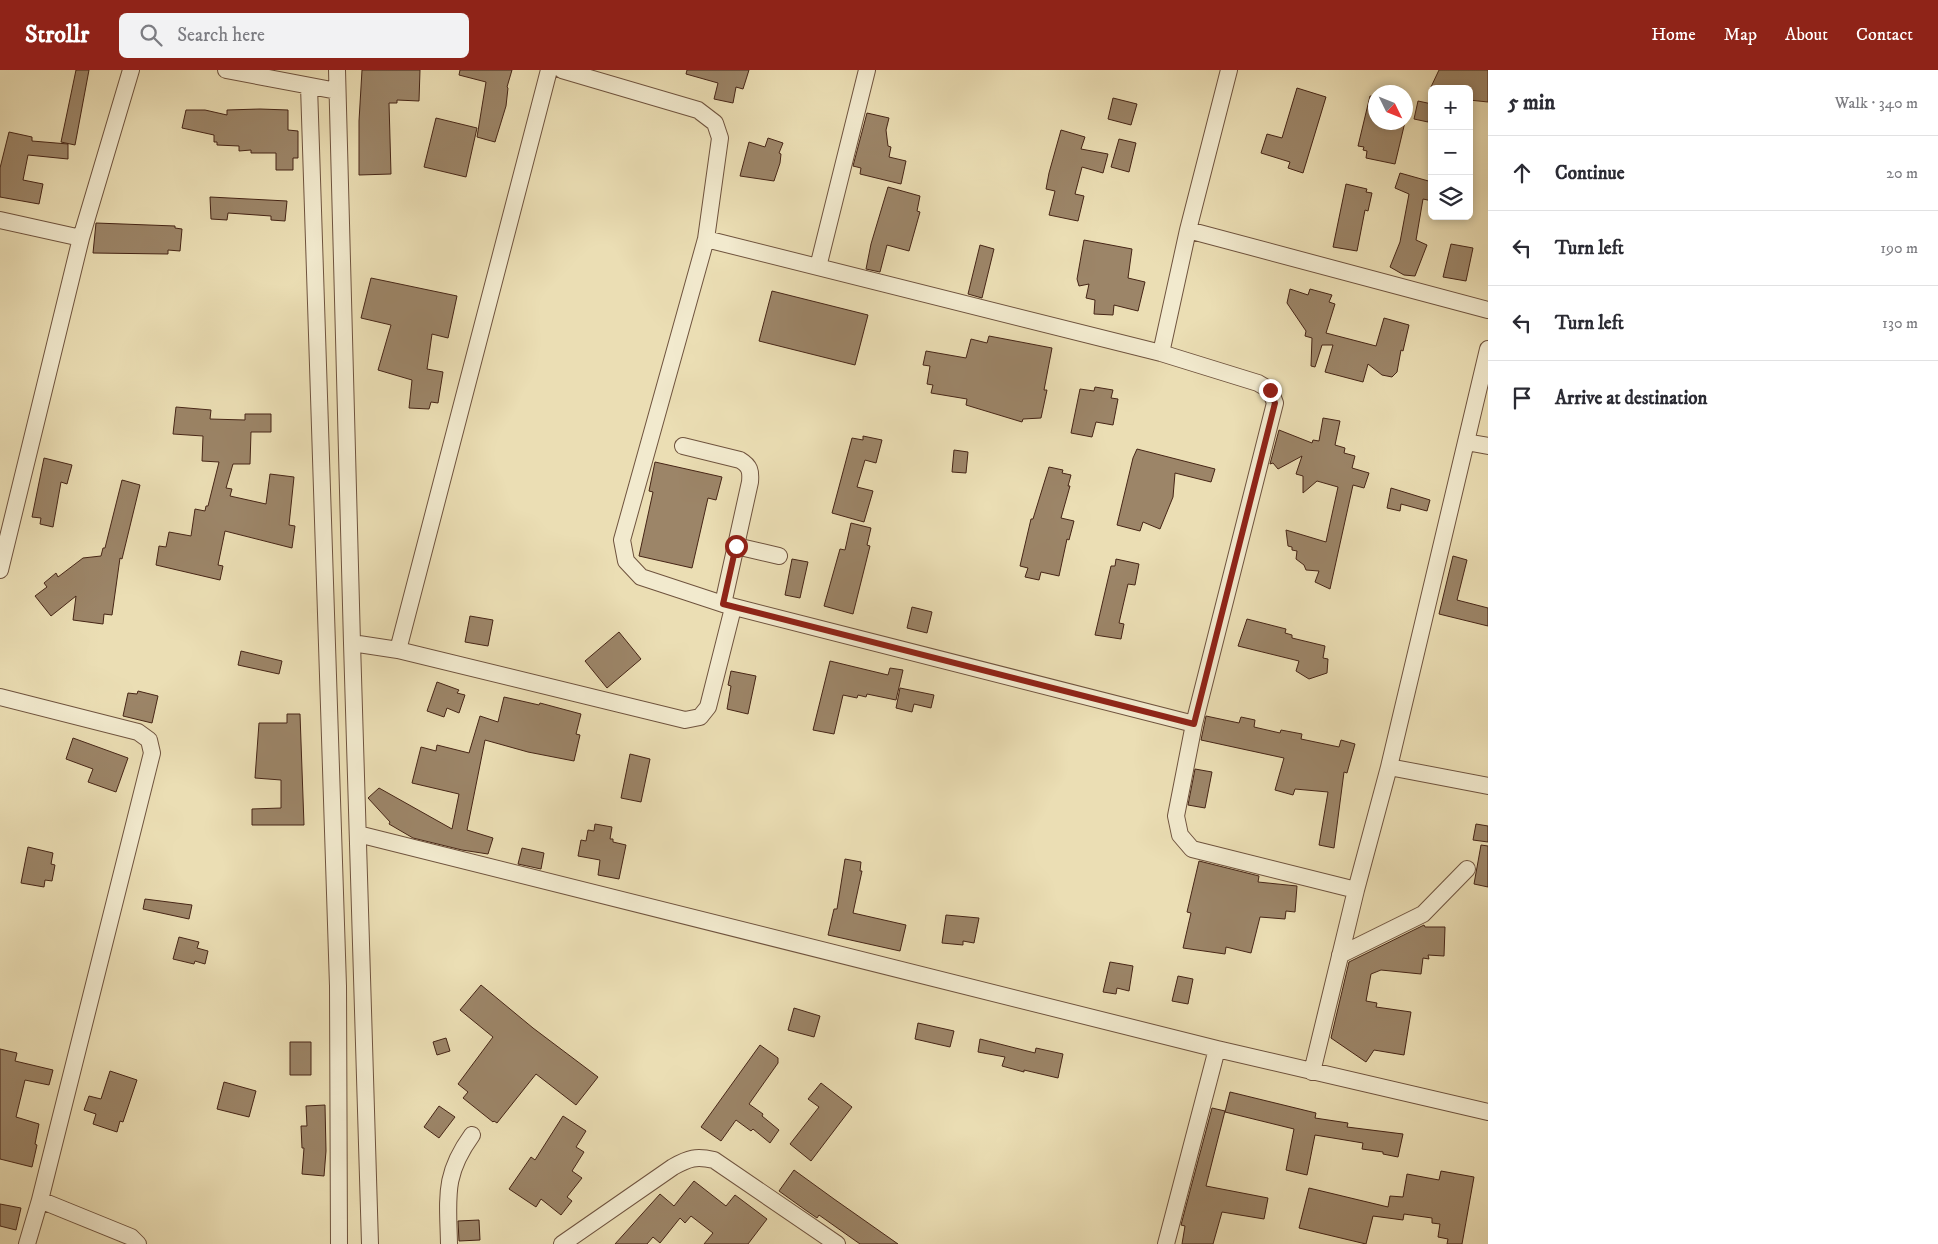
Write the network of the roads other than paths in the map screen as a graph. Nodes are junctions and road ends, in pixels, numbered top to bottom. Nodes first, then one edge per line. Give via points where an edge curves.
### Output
1 (131, 70) edge
2 (226, 70) edge
3 (337, 70) edge
4 (549, 70) edge
5 (562, 70) edge
6 (867, 70) edge
7 (1229, 70) edge
8 (309, 86) junction
9 (337, 91) junction
10 (0, 220) edge
11 (1188, 230) junction
12 (80, 238) junction
13 (706, 239) junction
14 (818, 267) junction
15 (1488, 310) edge
16 (1488, 349) edge
17 (1161, 353) junction
18 (1466, 442) junction
19 (683, 446) dead end
20 (1488, 446) edge
21 (736, 546) junction
22 (779, 556) dead end
23 (0, 570) edge
24 (728, 606) junction
25 (352, 643) junction
26 (398, 650) junction
27 (0, 697) edge
28 (1194, 724) junction
29 (1388, 768) junction
30 (1488, 786) edge
31 (330, 790) junction
32 (356, 795) junction
33 (358, 834) junction
34 (1468, 869) dead end
35 (1356, 890) junction
36 (1340, 954) junction
37 (1217, 1049) junction
38 (1312, 1072) junction
39 (1488, 1112) edge
40 (472, 1135) dead end
41 (40, 1200) junction
42 (27, 1244) edge
43 (138, 1244) edge
44 (340, 1244) edge
45 (370, 1244) edge
46 (449, 1244) edge
47 (562, 1244) edge
48 (837, 1244) edge
49 (1166, 1244) edge

1 - 12 street
2 - 8 street
3 - 9 street
4 - 26 street
5 - 13 street via 698,110 715,122 720,138
6 - 14 street
7 - 11 street
8 - 9 street
8 - 31 street
9 - 25 street
10 - 12 street
11 - 15 street
11 - 17 street
12 - 23 street
13 - 14 street
13 - 24 street via 622,540 626,561 641,577
14 - 17 street
16 - 18 street
17 - 28 street via 1258,383 1270,390 1275,403
18 - 20 street
18 - 29 street
19 - 21 street via 747,464 750,482
21 - 22 street
21 - 24 street
24 - 26 street via 708,707 700,717 685,720
24 - 28 street
25 - 26 street
25 - 32 street
27 - 41 street via 138,732 149,740 152,753
28 - 35 street via 1176,816 1180,835 1192,849
29 - 30 street
29 - 35 street
31 - 32 street
31 - 44 street via 338,986
32 - 33 street
33 - 37 street
33 - 45 street
34 - 36 street via 1423,914
35 - 36 street
36 - 38 street
37 - 38 street
37 - 49 street
38 - 39 street
40 - 46 street via 451,1171
41 - 42 street
41 - 43 street via 131,1237
47 - 48 street via 673,1167 699,1157 714,1160

